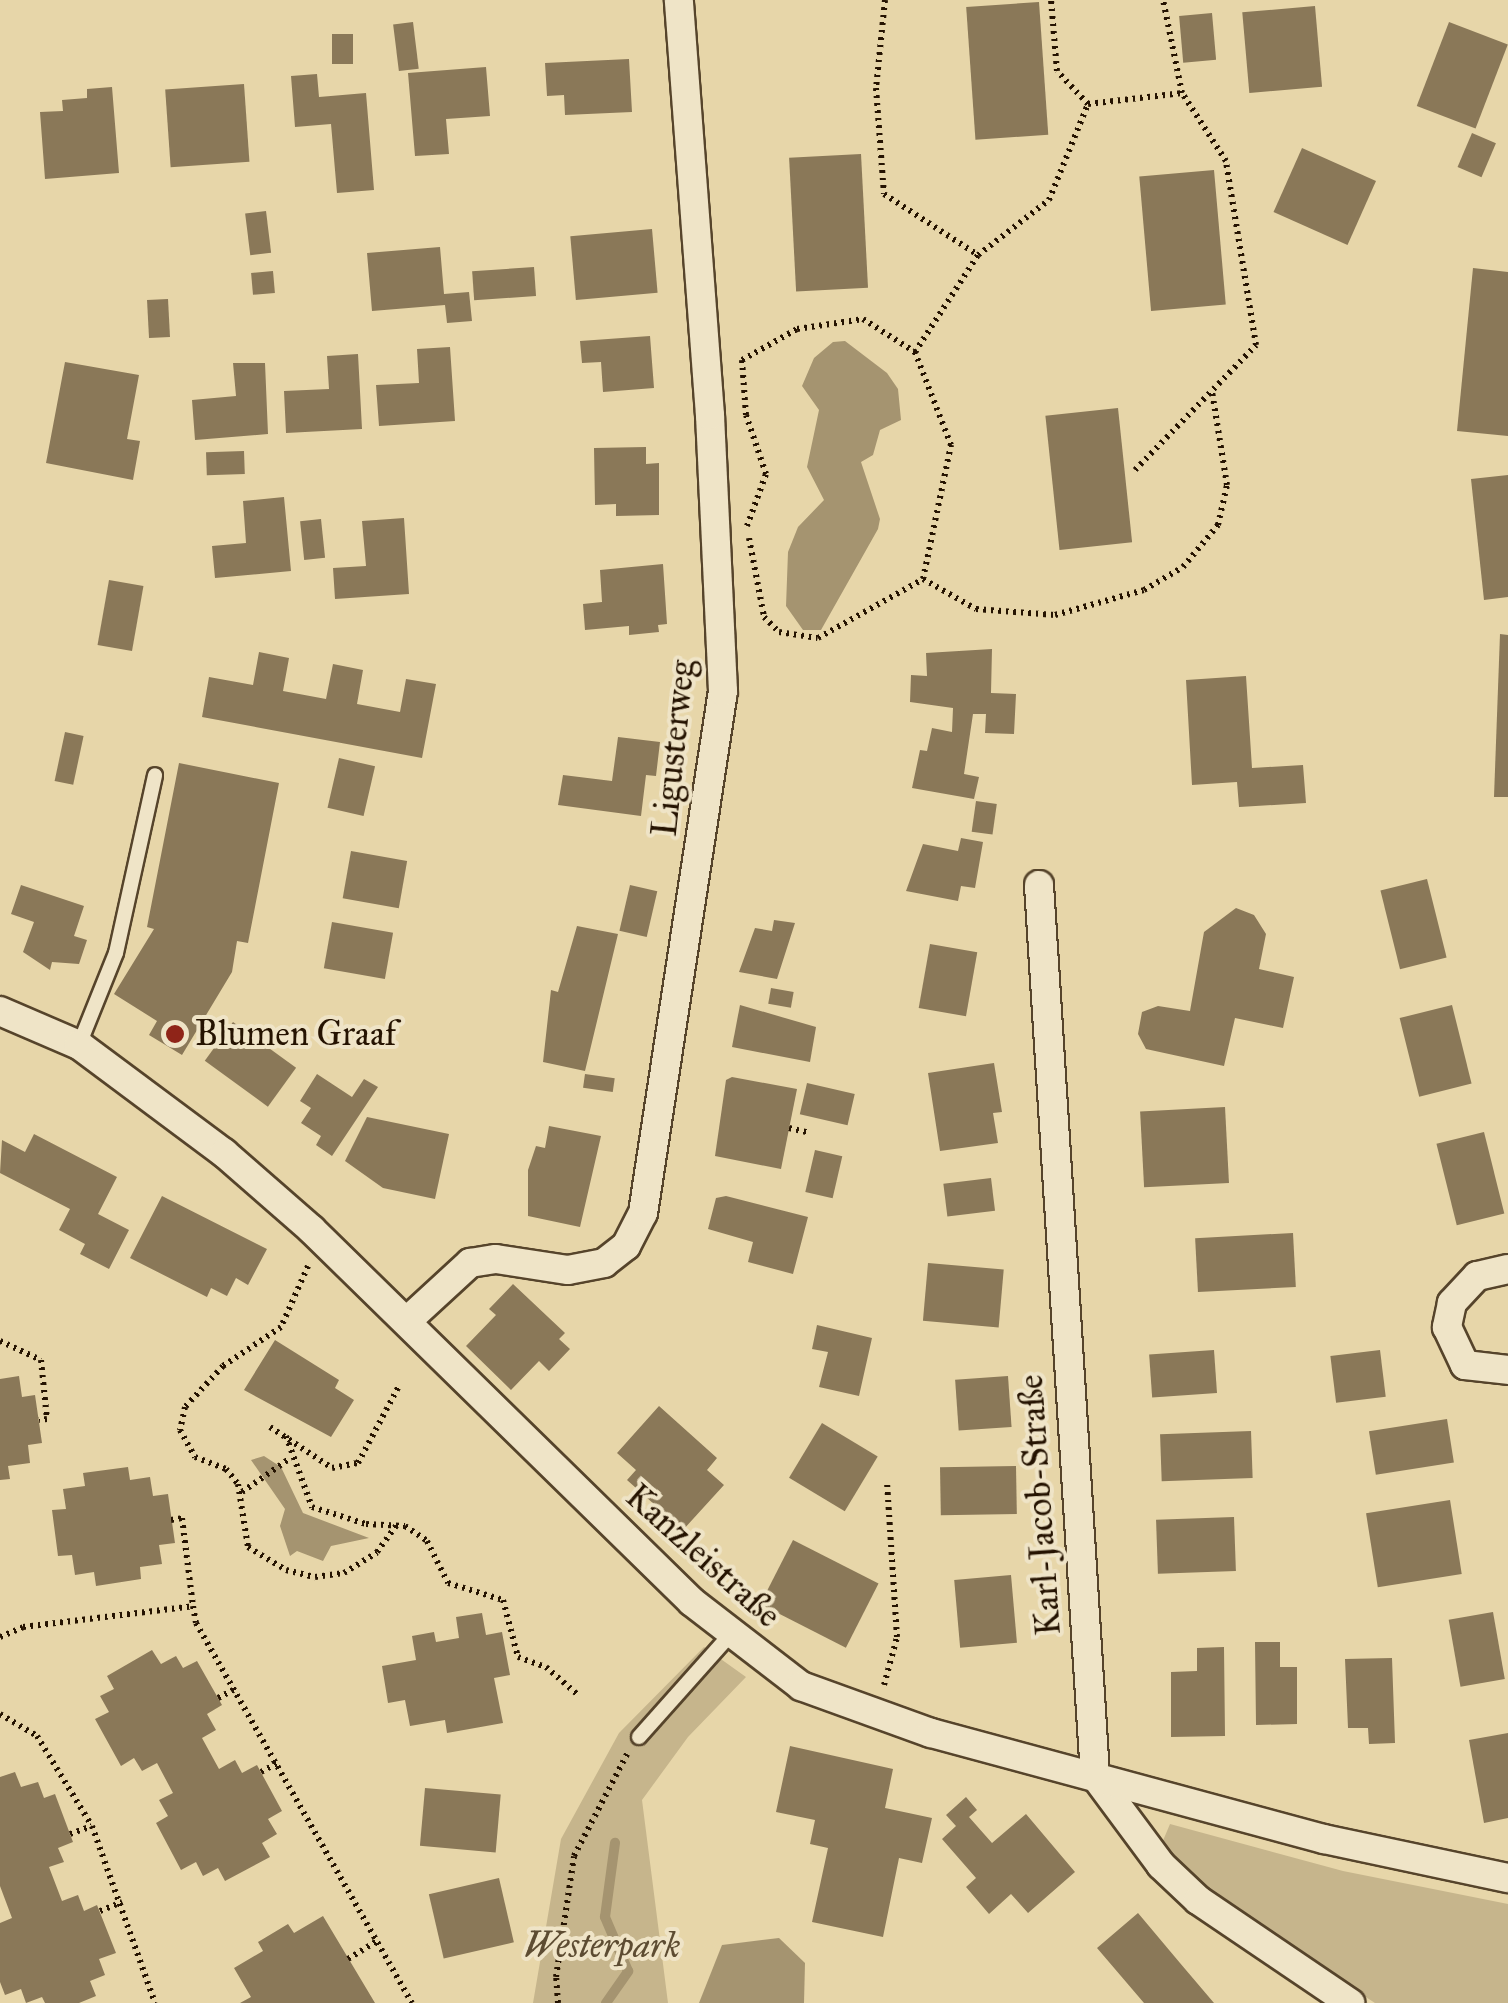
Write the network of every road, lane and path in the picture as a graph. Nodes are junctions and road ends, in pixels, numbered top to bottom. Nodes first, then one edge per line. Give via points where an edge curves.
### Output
1 (678, 0) edge
2 (885, 0) edge
3 (1051, 0) edge
4 (1163, 0) edge
5 (1182, 93) junction
6 (1088, 104) junction
7 (978, 255) junction
8 (915, 352) junction
9 (1212, 390) junction
10 (1135, 470) dead end
11 (924, 579) junction
12 (155, 774) dead end
13 (1038, 885) dead end
14 (0, 1011) edge
15 (79, 1044) junction
16 (789, 1128) dead end
17 (807, 1132) dead end
18 (315, 1258) dead end
19 (1508, 1269) edge
20 (407, 1321) junction
21 (0, 1341) edge
22 (1508, 1370) edge
23 (398, 1386) dead end
24 (38, 1420) dead end
25 (270, 1427) dead end
26 (286, 1436) junction
27 (289, 1459) junction
28 (887, 1484) dead end
29 (242, 1492) junction
30 (172, 1520) dead end
31 (397, 1524) junction
32 (193, 1606) junction
33 (730, 1635) junction
34 (0, 1637) edge
35 (235, 1688) junction
36 (578, 1695) dead end
37 (218, 1698) dead end
38 (0, 1714) edge
39 (876, 1716) junction
40 (638, 1737) joint
41 (279, 1762) junction
42 (261, 1772) dead end
43 (1095, 1776) junction
44 (92, 1826) junction
45 (70, 1834) dead end
46 (1508, 1878) edge
47 (122, 1902) junction
48 (100, 1911) dead end
49 (379, 1940) junction
50 (348, 1958) dead end
51 (155, 2003) edge
52 (412, 2003) edge
53 (558, 2003) edge
54 (1350, 2003) edge

1 - 20 street, Ligusterweg via 713,453 723,691 643,1214 626,1246 604,1263 568,1270 496,1259 470,1263
2 - 7 path via 876,88 884,194
3 - 6 path via 1057,72
4 - 5 path
5 - 6 path
5 - 9 path via 1226,161 1256,345
6 - 7 path via 1048,200
7 - 8 path
8 - 11 path via 951,445
8 - 11 path via 863,319 797,329 742,360 746,415 766,474 747,527 764,617 779,632 818,638
9 - 10 path
9 - 11 path via 1227,485 1218,525 1182,567 1144,590 1055,615 976,609
12 - 15 lane via 116,953
13 - 43 street, Karl-Jacob-Straße
14 - 15 street, Kanzleistraße
15 - 20 street, Kanzleistraße via 224,1153
16 - 17 path
18 - 29 path via 281,1327 236,1353 179,1420 195,1457 226,1470
19 - 22 street via 1477,1276 1452,1303 1447,1327 1466,1365
20 - 33 street, Kanzleistraße via 556,1473
21 - 24 path via 41,1360 47,1419
23 - 26 path via 358,1464 332,1468
25 - 26 path
26 - 27 path
27 - 29 path
27 - 31 path via 318,1512
28 - 39 path via 897,1637
29 - 31 path via 248,1547 314,1577 360,1564
30 - 32 path via 182,1518
31 - 36 path via 427,1542 448,1583 503,1600 518,1658 546,1667
32 - 34 path via 22,1627
32 - 35 path
33 - 39 street, Kanzleistraße via 801,1686
33 - 40 lane
35 - 37 path
35 - 41 path
38 - 44 path via 38,1736
39 - 43 street, Kanzleistraße
40 - 53 path via 574,1856
41 - 42 path
41 - 49 path
43 - 46 street, Kanzleistraße via 1324,1839
43 - 54 street via 1161,1865 1198,1900
44 - 45 path
44 - 47 path
47 - 48 path
47 - 51 path
49 - 50 path
49 - 52 path

